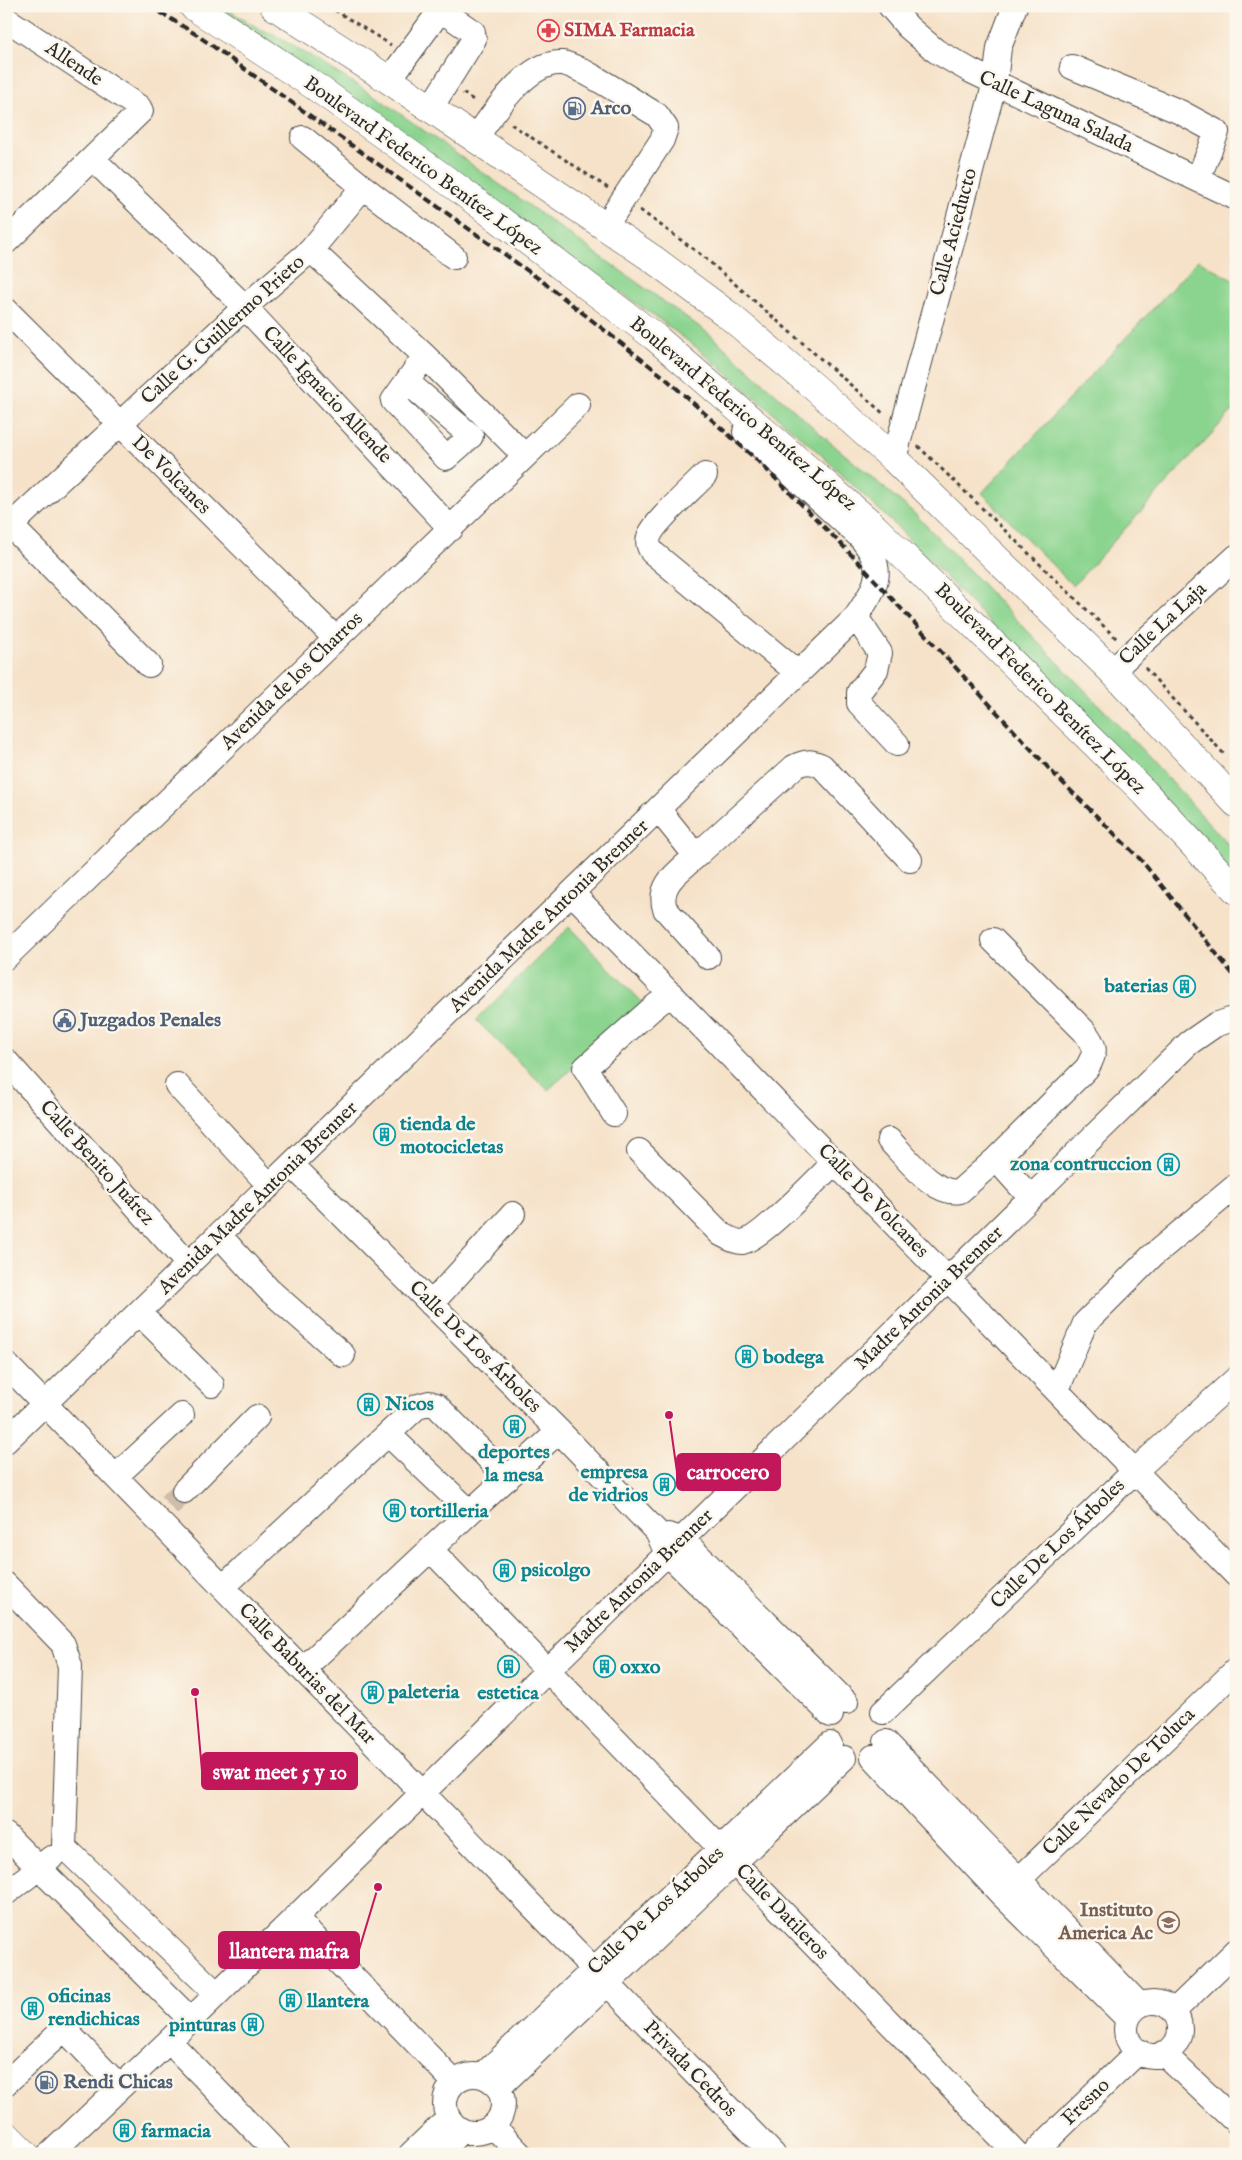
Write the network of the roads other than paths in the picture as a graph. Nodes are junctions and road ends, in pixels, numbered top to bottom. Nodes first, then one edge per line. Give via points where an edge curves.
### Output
1 (193, 6) edge
2 (274, 6) edge
3 (890, 6) edge
4 (1015, 6) edge
5 (6, 19) edge
6 (1072, 67) dead end
7 (389, 80) junction
8 (995, 82) junction
9 (430, 109) junction
10 (1227, 135) edge
11 (303, 138) dead end
12 (475, 139) junction
13 (93, 159) junction
14 (1198, 179) junction
15 (363, 187) junction
16 (1236, 198) edge
17 (605, 227) junction
18 (6, 242) edge
19 (311, 250) junction
20 (454, 257) dead end
21 (245, 307) junction
22 (6, 310) edge
23 (425, 356) junction
24 (694, 371) junction
25 (407, 382) dead end
26 (578, 405) dead end
27 (120, 424) junction
28 (525, 456) junction
29 (894, 459) junction
30 (705, 475) dead end
31 (8, 528) edge
32 (451, 529) junction
33 (1236, 557) edge
34 (856, 617) junction
35 (335, 638) junction
36 (149, 666) dead end
37 (1112, 671) junction
38 (798, 674) junction
39 (897, 744) dead end
40 (1232, 791) edge
41 (658, 809) junction
42 (696, 856) junction
43 (910, 860) dead end
44 (1236, 890) edge
45 (572, 893) junction
46 (993, 940) dead end
47 (6, 957) edge
48 (708, 957) dead end
49 (671, 994) junction
50 (1236, 1018) edge
51 (6, 1061) edge
52 (177, 1085) dead end
53 (614, 1114) dead end
54 (889, 1140) dead end
55 (639, 1151) dead end
56 (996, 1159) junction
57 (835, 1162) junction
58 (292, 1165) junction
59 (270, 1186) junction
60 (1236, 1186) edge
61 (1031, 1198) junction
62 (513, 1214) dead end
63 (219, 1235) junction
64 (189, 1265) junction
65 (949, 1278) junction
66 (432, 1304) junction
67 (139, 1313) junction
68 (343, 1355) dead end
69 (6, 1364) edge
70 (1236, 1379) edge
71 (212, 1384) dead end
72 (1057, 1390) junction
73 (45, 1404) junction
74 (182, 1416) dead end
75 (257, 1417) dead end
76 (559, 1431) junction
77 (388, 1434) junction
78 (6, 1440) edge
79 (1136, 1470) junction
80 (116, 1476) junction
81 (508, 1478) junction
82 (170, 1505) junction
83 (470, 1512) junction
84 (675, 1546) junction
85 (432, 1550) junction
86 (1236, 1575) edge
87 (6, 1585) edge
88 (223, 1587) junction
89 (303, 1670) junction
90 (548, 1670) junction
91 (1236, 1670) edge
92 (838, 1709) junction
93 (883, 1712) junction
94 (880, 1750) junction
95 (837, 1751) junction
96 (422, 1792) junction
97 (6, 1835) edge
98 (64, 1847) junction
99 (728, 1856) junction
100 (39, 1868) junction
101 (1010, 1887) junction
102 (6, 1893) edge
103 (295, 1917) junction
104 (1236, 1951) edge
105 (601, 1977) junction
106 (217, 1994) junction
107 (1174, 2011) junction
108 (1134, 2012) junction
109 (191, 2020) junction
110 (169, 2042) junction
111 (1170, 2048) junction
112 (1139, 2051) junction
113 (454, 2082) junction
114 (490, 2082) junction
115 (6, 2083) edge
116 (120, 2087) junction
117 (1236, 2102) edge
118 (1236, 2122) edge
119 (454, 2125) junction
120 (493, 2126) junction
121 (6, 2135) edge
122 (24, 2154) edge
123 (50, 2154) edge
124 (278, 2154) edge
125 (411, 2154) edge
126 (438, 2154) edge
127 (520, 2154) edge
128 (773, 2154) edge
129 (1017, 2154) edge
130 (1033, 2154) edge

1 - 24 main road, Boulevard Federico Benítez López via 455,186 655,336
2 - 7 main road
3 - 8 street, Calle Laguna Salada via 936,51
4 - 8 street, Calle Acieducto via 999,48
5 - 13 street, Allende via 141,111
6 - 10 street
7 - 9 main road
7 - 9 street via 439,12 473,32 474,39
8 - 14 street, Calle Laguna Salada
8 - 29 street, Calle Acieducto
9 - 12 main road
10 - 14 street
11 - 15 street
12 - 17 main road
12 - 17 street via 524,79 540,68 556,63 574,67 657,115 666,128 662,140
13 - 18 street
13 - 21 street, Calle Ignacio Allende
14 - 16 street, Calle Laguna Salada
15 - 19 street
15 - 20 street
17 - 29 main road via 727,314
19 - 21 street, Calle G. Guillermo Prieto
19 - 23 street, Calle G. Guillermo Prieto
21 - 27 street, Calle G. Guillermo Prieto
21 - 32 street, Calle Ignacio Allende
22 - 27 street, De Volcanes
23 - 25 street
23 - 28 street, Calle G. Guillermo Prieto
24 - 34 street, Avenida Madre Antonia Brenner via 721,409 870,549 875,560 876,584
24 - 44 main road, Boulevard Federico Benítez López via 876,529 1144,792
26 - 28 street, Avenida de los Charros
27 - 31 street, Calle G. Guillermo Prieto
27 - 35 street, De Volcanes
28 - 32 street, Avenida de los Charros
29 - 37 main road
30 - 38 street via 655,527 648,539 649,546 652,552
31 - 36 street
32 - 35 street, Avenida de los Charros
33 - 37 street, Calle La Laja
34 - 38 street, Avenida Madre Antonia Brenner
34 - 39 street via 880,653 876,670 858,692 859,703
35 - 47 street, Avenida de los Charros
37 - 40 main road
38 - 41 street, Avenida Madre Antonia Brenner
41 - 42 street
41 - 45 street, Avenida Madre Antonia Brenner
42 - 43 street via 794,767 812,761 822,766
42 - 48 street via 668,883 662,900 665,910
45 - 49 street, Calle De Volcanes
45 - 58 street, Avenida Madre Antonia Brenner
46 - 56 street via 1094,1044 1094,1055 1087,1068
49 - 53 street via 585,1068
49 - 57 street, Calle De Volcanes
50 - 61 street, Madre Antonia Brenner via 1215,1025 1190,1043
51 - 64 street, Calle Benito Juárez
52 - 59 street
54 - 56 street via 933,1184 952,1193 960,1191
55 - 57 street via 721,1234 742,1242 760,1234
56 - 61 street
57 - 65 street, Calle De Volcanes
58 - 59 street, Avenida Madre Antonia Brenner
58 - 66 street, Calle De Los Árboles
59 - 63 street, Avenida Madre Antonia Brenner
60 - 72 street via 1152,1256 1085,1323
61 - 65 street, Madre Antonia Brenner
62 - 66 street
63 - 64 street, Avenida Madre Antonia Brenner
63 - 68 street via 269,1290
64 - 67 street, Avenida Madre Antonia Brenner
65 - 72 street, Calle De Volcanes
65 - 84 street, Madre Antonia Brenner
66 - 76 street, Calle De Los Árboles
67 - 71 street
67 - 73 street, Avenida Madre Antonia Brenner
69 - 73 street, Calle Baburias del Mar
70 - 79 street, Calle De Los Árboles
72 - 79 street, Calle De Volcanes
73 - 78 street, Avenida Madre Antonia Brenner
73 - 80 street, Calle Baburias del Mar
74 - 80 street
75 - 82 street
76 - 81 street
76 - 84 street, Calle De Los Árboles via 657,1532
77 - 81 street via 418,1406 436,1405
77 - 83 street
77 - 88 street
79 - 86 street, Calle De Volcanes
79 - 93 street, Calle De Los Árboles
80 - 82 street, Calle Baburias del Mar
81 - 83 street
82 - 88 street, Calle Baburias del Mar
83 - 85 street
84 - 90 street, Madre Antonia Brenner
84 - 92 street, Calle De Los Árboles
85 - 89 street
85 - 90 street, Calle Datileros
87 - 98 street via 63,1644 70,1666
88 - 89 street, Calle Baburias del Mar
89 - 96 street, Calle Baburias del Mar
90 - 96 street, Madre Antonia Brenner
90 - 99 street, Calle Datileros
91 - 101 street, Calle Nevado De Toluca
92 - 93 street via 856,1699 866,1700
92 - 95 street via 827,1725 827,1735
93 - 94 street via 888,1732
94 - 95 street via 854,1761
94 - 101 street
95 - 99 street, Calle De Los Árboles
96 - 103 street, Madre Antonia Brenner
96 - 105 street, Calle Baburias del Mar
97 - 100 street
98 - 100 street
98 - 106 street
99 - 105 street, Calle De Los Árboles
99 - 129 street, Calle Datileros
100 - 102 street
100 - 109 street
101 - 108 street
103 - 106 street, Madre Antonia Brenner
103 - 113 street
104 - 107 street
105 - 114 street, Calle De Los Árboles
105 - 128 street, Privada Cedros
106 - 109 street, Madre Antonia Brenner
107 - 108 street via 1158,2002 1149,2002
107 - 111 street via 1180,2026
108 - 112 street via 1126,2028 1132,2045
109 - 110 street, Madre Antonia Brenner
110 - 116 street, Madre Antonia Brenner
110 - 124 street
111 - 112 street via 1155,2055
111 - 117 street
111 - 118 street
112 - 130 street, Fresno
113 - 114 street via 472,2075
113 - 119 street via 445,2099 445,2109
114 - 120 street via 503,2103 502,2112
115 - 116 street via 62,2031 67,2032
116 - 123 street, Madre Antonia Brenner
119 - 120 street via 478,2133
119 - 125 street
119 - 126 street
120 - 127 street
121 - 122 main road

